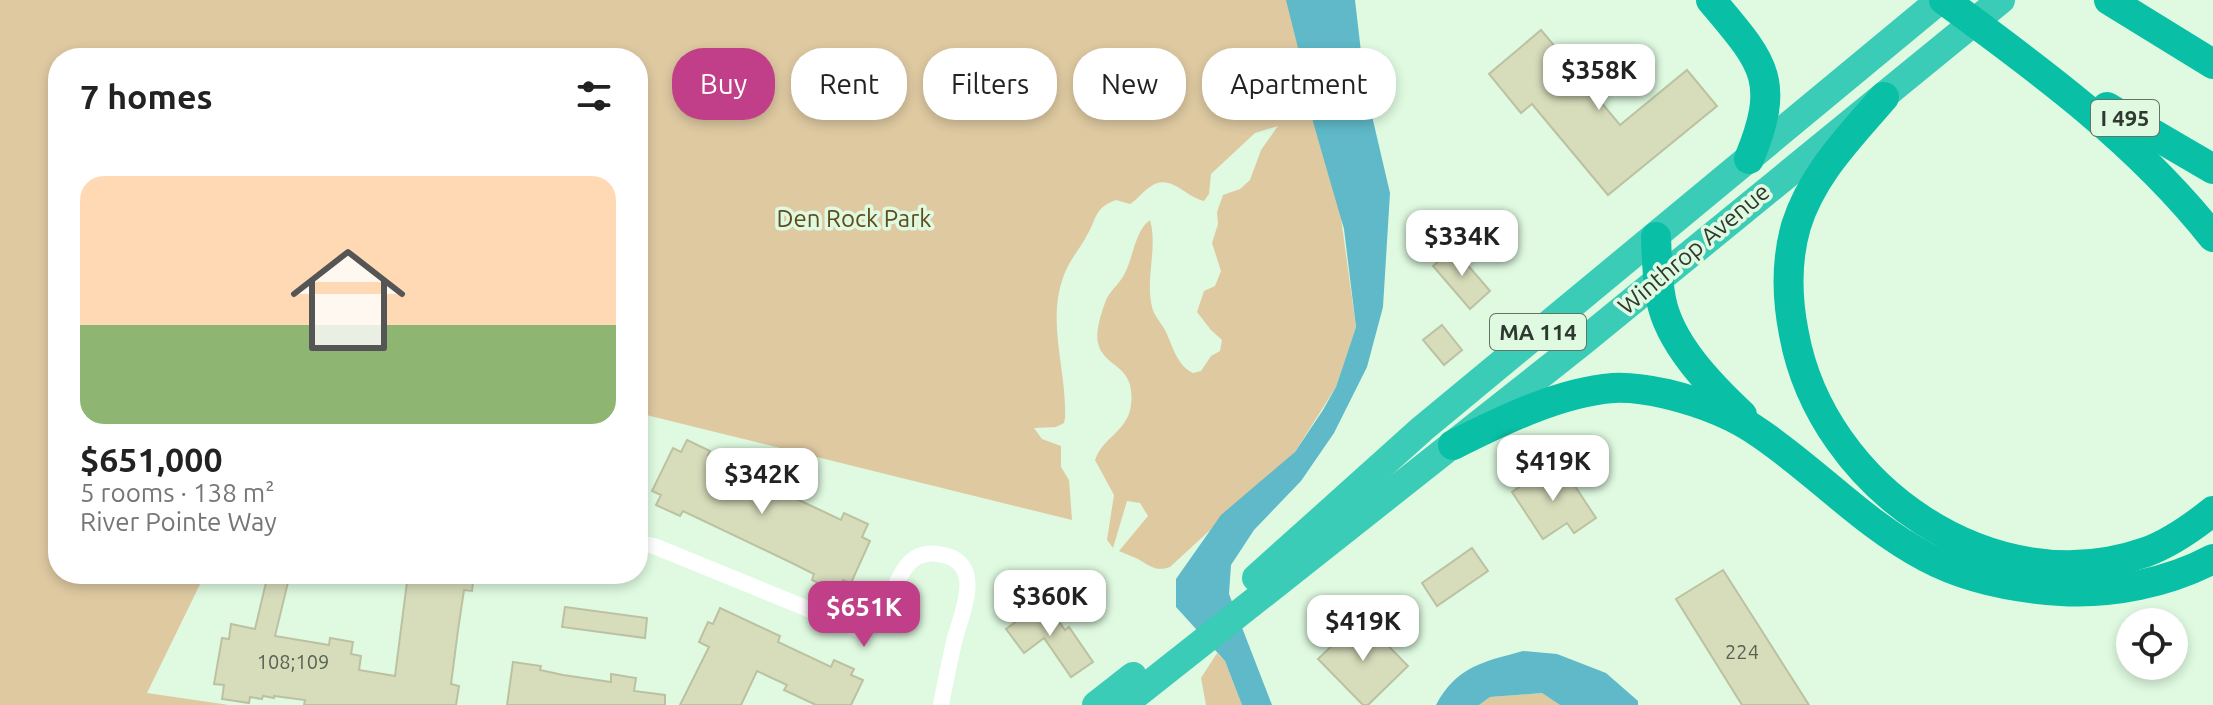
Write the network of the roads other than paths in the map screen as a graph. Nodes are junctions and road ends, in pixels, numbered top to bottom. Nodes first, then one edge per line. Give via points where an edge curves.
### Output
1 (1711, 0) edge
2 (1942, 0) edge
3 (2001, 0) edge
4 (2109, 0) edge
5 (2213, 64) edge
6 (2036, 67) junction
7 (1884, 97) junction
8 (1749, 159) junction
9 (2213, 169) edge
10 (1656, 237) junction
11 (2213, 237) edge
12 (1658, 278) junction
13 (1756, 431) junction
14 (1453, 445) junction
15 (2213, 511) edge
16 (648, 545) edge
17 (2213, 559) edge
18 (1241, 601) junction
19 (1149, 675) junction
20 (941, 705) edge
21 (1096, 705) edge
22 (1123, 705) edge

1 - 8 highway via 1750,46 1766,86 1762,126
2 - 6 highway, I 495
2 - 8 highway, Winthrop Avenue / MA 114
3 - 7 highway, Winthrop Avenue / MA 114
4 - 5 highway
6 - 9 highway, I 495
6 - 11 highway via 2142,158
7 - 12 highway, Winthrop Avenue / MA 114
7 - 15 highway via 1829,160 1809,193 1789,267 1799,360 1830,428 1851,459 1884,492 1931,525 2022,560 2117,560 2169,542
8 - 10 highway, Winthrop Avenue / MA 114
10 - 12 highway
10 - 18 highway, Winthrop Avenue / MA 114 via 1422,429 1270,567
12 - 13 highway via 1670,327 1706,378
12 - 14 highway, Winthrop Avenue / MA 114
13 - 14 highway via 1686,399 1614,388 1539,405
13 - 17 highway via 1890,535 1927,558 1972,576 2079,592 2162,580
14 - 18 highway, Winthrop Avenue / MA 114
16 - 20 street via 860,630 883,611 917,556 936,552 954,558 968,581 966,604
18 - 19 highway, Winthrop Avenue / MA 114
19 - 21 highway, Winthrop Avenue / MA 114
19 - 22 highway, Winthrop Avenue / MA 114

